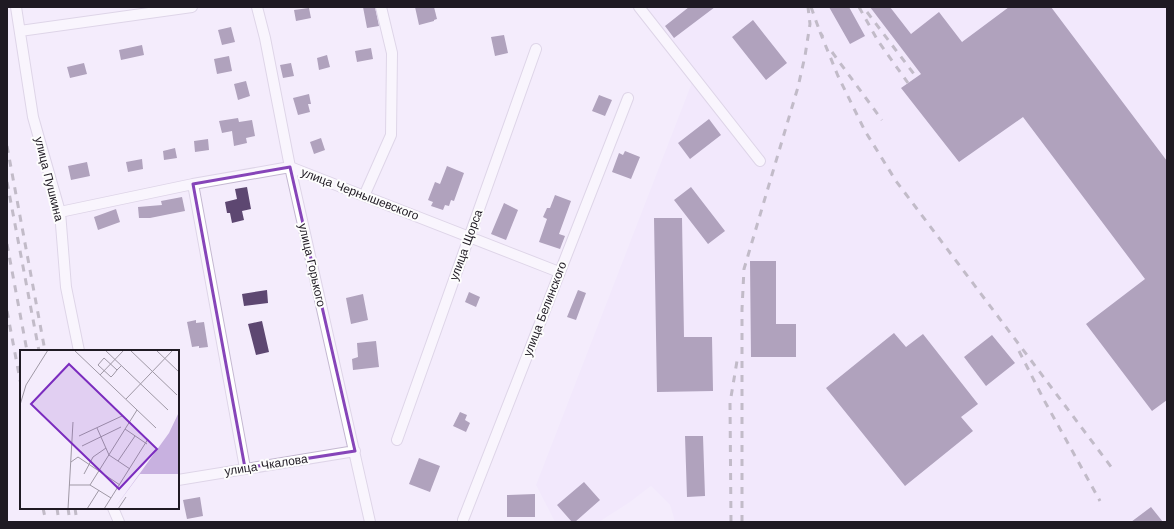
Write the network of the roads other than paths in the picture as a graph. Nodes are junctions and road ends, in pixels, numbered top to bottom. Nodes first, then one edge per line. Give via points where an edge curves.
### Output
1 (16, 7) edge
2 (192, 7) edge
3 (257, 7) edge
4 (381, 7) edge
5 (639, 7) edge
6 (20, 31) junction
7 (536, 49) dead end
8 (628, 98) dead end
9 (760, 161) dead end
10 (290, 167) junction
11 (193, 184) junction
12 (364, 196) junction
13 (60, 212) junction
14 (469, 237) junction
15 (559, 272) junction
16 (79, 350) edge
17 (397, 440) dead end
18 (354, 451) junction
19 (245, 468) junction
20 (179, 480) edge
21 (113, 509) edge
22 (463, 520) dead end
23 (119, 522) edge
24 (370, 522) edge

1 - 6 street, улица Пушкина
2 - 6 street
3 - 10 street, улица Горького
4 - 12 street via 392,54 390,135
5 - 9 street
6 - 13 street, улица Пушкина via 33,117
7 - 14 street, улица Щорса
8 - 15 street, улица Белинского
10 - 11 street, улица Чернышевского
10 - 12 street, улица Чернышевского
10 - 18 street, улица Горького
11 - 13 street, улица Чернышевского
11 - 19 street
12 - 14 street, улица Чернышевского
13 - 16 street, улица Пушкина via 66,287
14 - 15 street, улица Чернышевского
14 - 17 street, улица Щорса
15 - 22 street, улица Белинского
18 - 19 street, улица Чкалова
18 - 24 street, улица Горького
19 - 20 street, улица Чкалова
21 - 23 street

